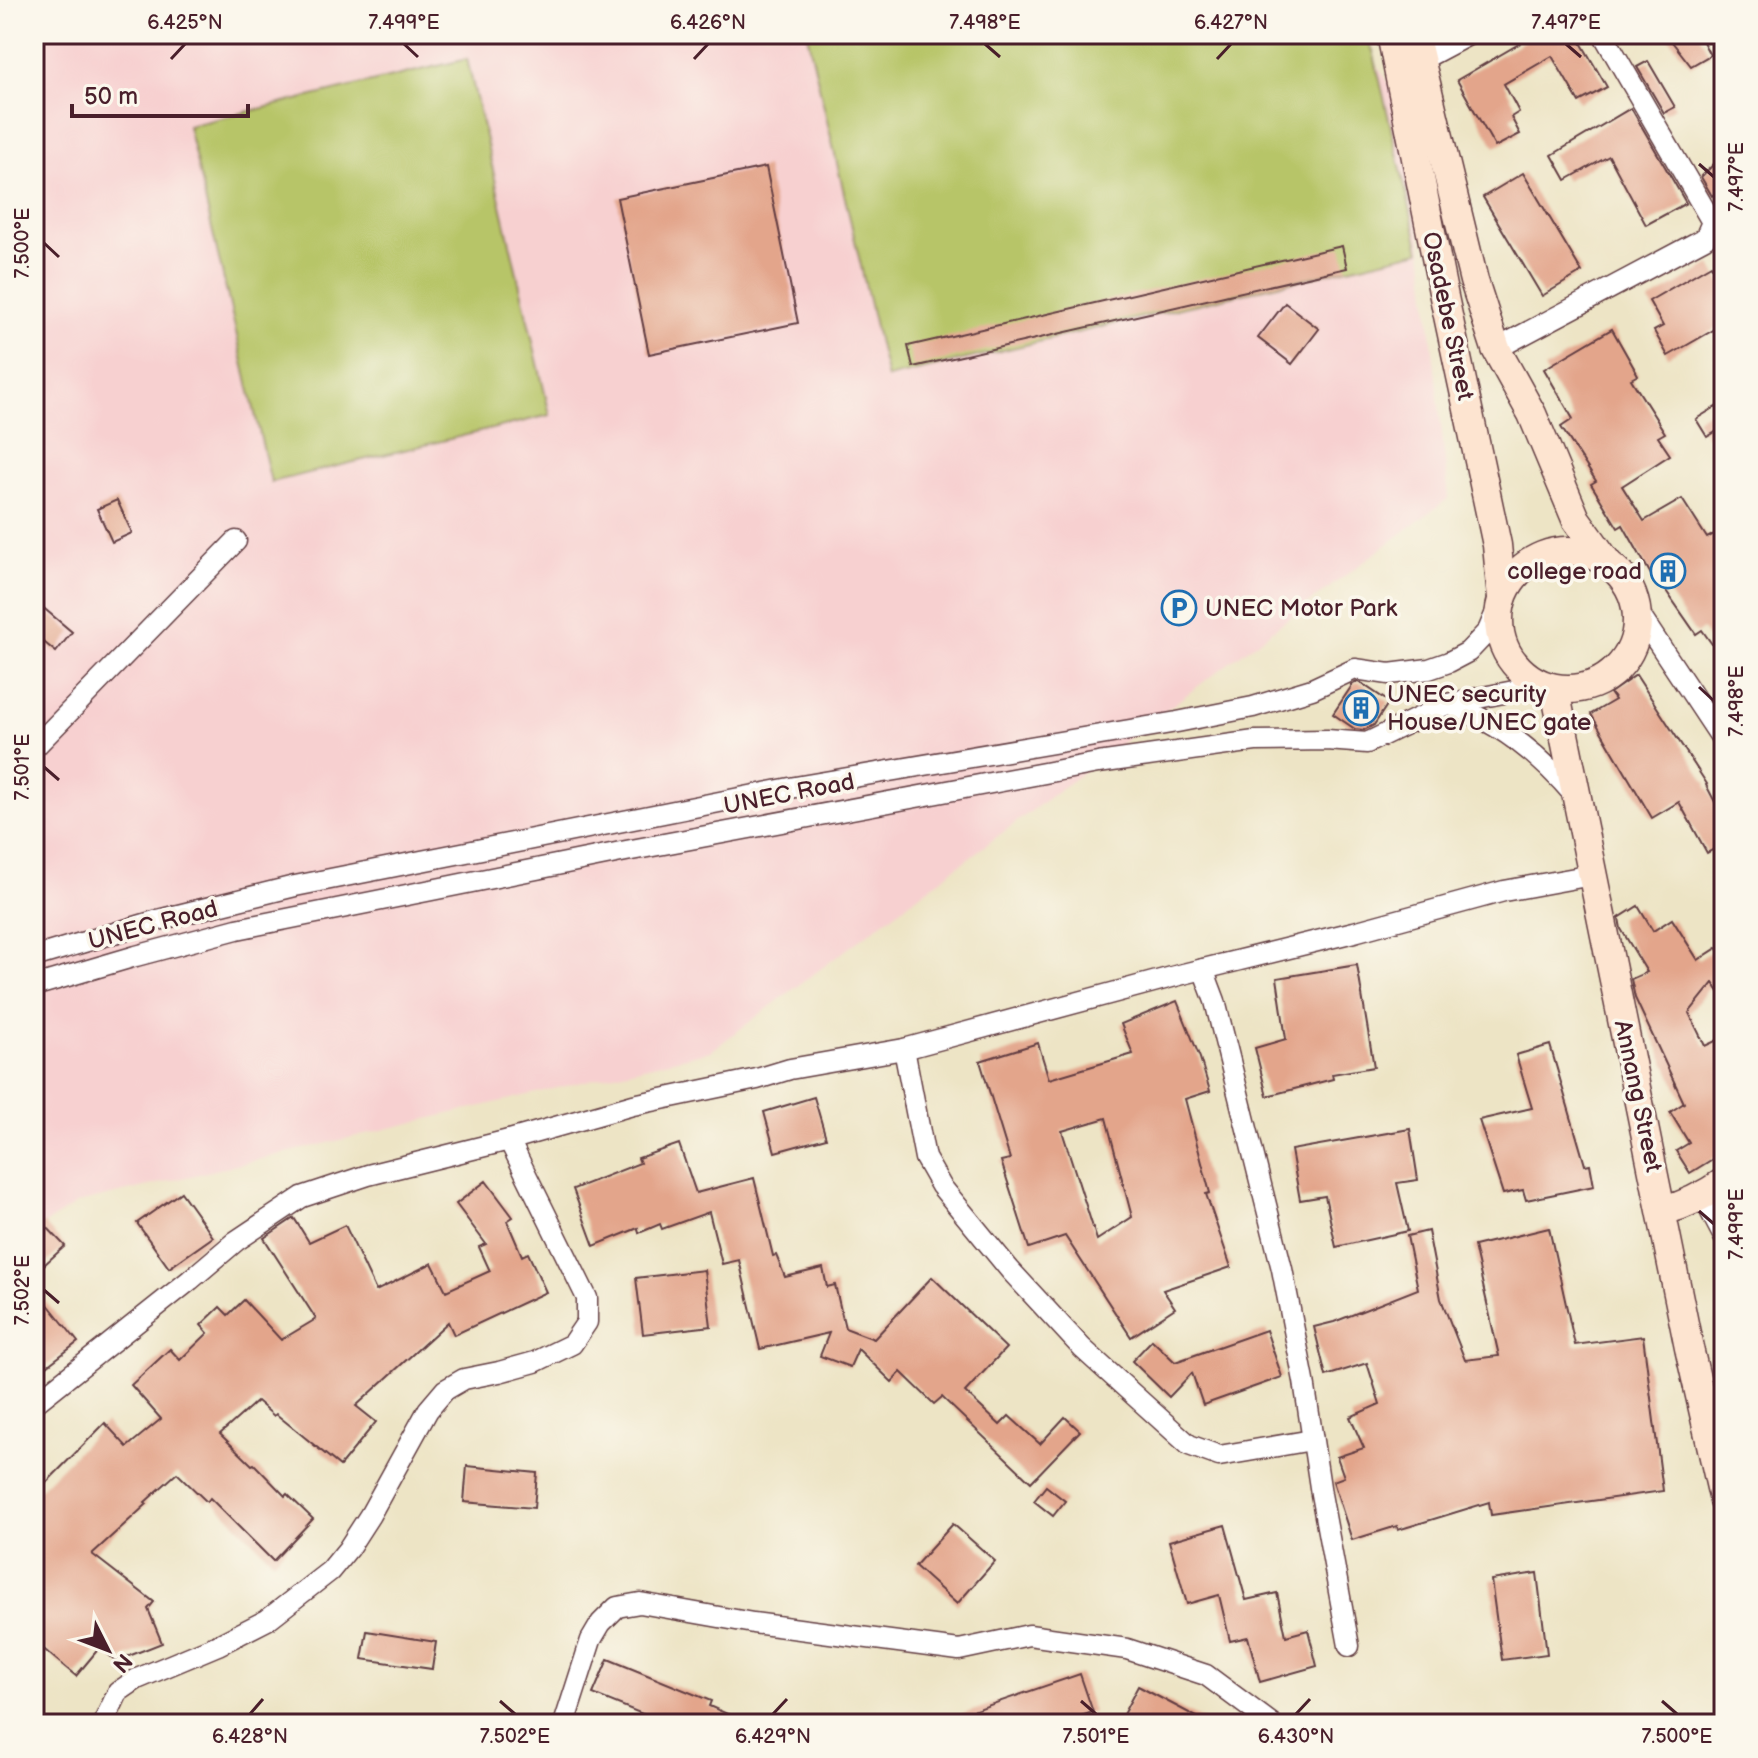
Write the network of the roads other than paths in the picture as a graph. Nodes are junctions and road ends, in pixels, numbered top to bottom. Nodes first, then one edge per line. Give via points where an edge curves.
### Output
1 (1391, 34) edge
2 (1470, 34) edge
3 (1603, 34) edge
4 (1418, 47) edge
5 (1496, 349) junction
6 (236, 541) dead end
7 (1607, 562) junction
8 (1502, 598) junction
9 (1637, 611) junction
10 (1555, 690) junction
11 (1447, 704) junction
12 (1724, 742) edge
13 (34, 748) edge
14 (795, 787) junction
15 (1575, 796) junction
16 (798, 819) junction
17 (1592, 875) junction
18 (34, 957) edge
19 (1203, 969) junction
20 (34, 986) edge
21 (904, 1049) junction
22 (509, 1140) junction
23 (1713, 1190) edge
24 (1663, 1211) junction
25 (1724, 1237) edge
26 (34, 1404) edge
27 (1312, 1440) junction
28 (1724, 1501) edge
29 (1349, 1646) dead end
30 (1246, 1716) edge
31 (103, 1724) edge
32 (564, 1724) edge
33 (1272, 1724) edge

1 - 8 main road, Osadebe Street via 1497,545
2 - 4 street, Osadebe Street
3 - 5 street, Osadebe Street via 1712,222 1705,238
4 - 5 main road, Osadebe Street via 1474,281
5 - 7 main road, Osadebe Street via 1532,414 1576,519
6 - 13 street
7 - 8 main road via 1566,550 1545,554 1525,565
7 - 9 main road via 1623,577
8 - 10 main road via 1498,619 1510,659 1525,675
8 - 14 street, UNEC Road via 1488,631 1468,652 1429,669 1389,674 1355,669 1253,707
9 - 10 main road via 1631,650 1619,666 1584,688
9 - 12 street
10 - 11 street, UNEC Road via 1519,690
10 - 15 main road, Annang Street
11 - 15 street via 1517,740
11 - 16 street, UNEC Road via 1367,743 1255,741 1098,763
14 - 16 street
14 - 18 street, UNEC Road via 295,886
15 - 17 main road, Annang Street
16 - 20 street, UNEC Road via 237,929
17 - 19 street via 1504,891
17 - 24 main road, Annang Street
19 - 21 street
19 - 27 street via 1279,1255
21 - 22 street via 633,1105
21 - 27 street via 925,1158 941,1186 1082,1348 1189,1445 1219,1456
22 - 26 street via 302,1197 236,1241
22 - 31 street via 587,1298 587,1322 572,1344 535,1362 464,1379 445,1390 330,1571 267,1620 137,1679 118,1692
23 - 24 main road
23 - 25 street
24 - 28 main road, Annang Street
27 - 29 street
30 - 32 street via 1206,1675 1127,1649 1029,1635 959,1650 640,1603 617,1607 601,1623
30 - 33 street

